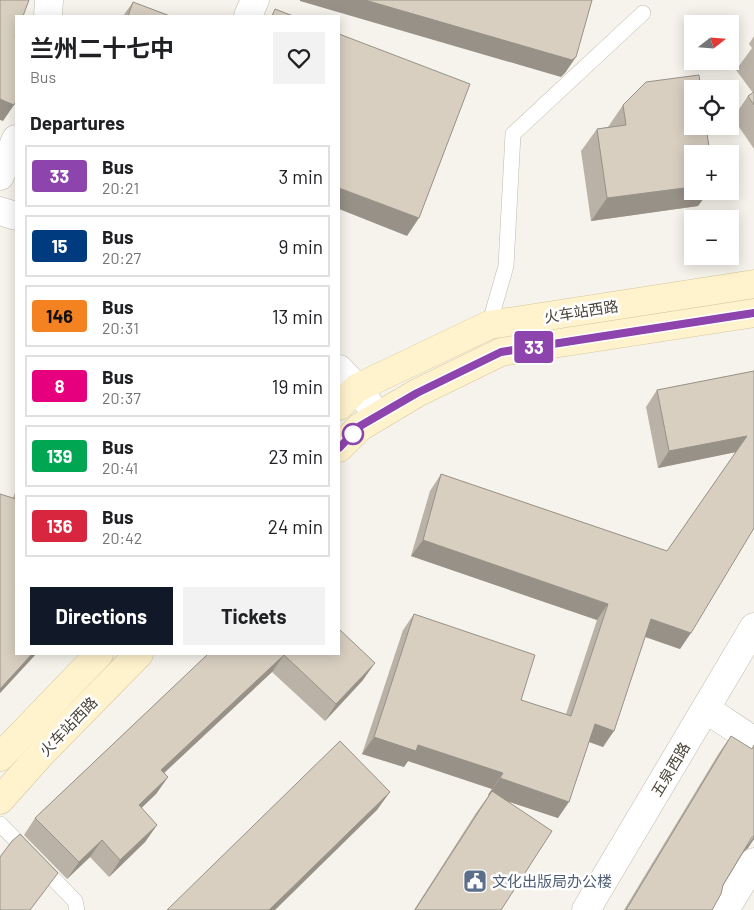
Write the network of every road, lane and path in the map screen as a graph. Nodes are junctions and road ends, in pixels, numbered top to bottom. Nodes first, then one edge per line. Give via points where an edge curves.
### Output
1 (49, 0) edge
2 (255, 0) edge
3 (643, 13) dead end
4 (48, 15) edge
5 (248, 15) edge
6 (15, 141) edge
7 (0, 176) edge
8 (0, 211) edge
9 (15, 216) edge
10 (754, 284) edge
11 (754, 313) edge
12 (489, 325) junction
13 (345, 388) edge
14 (378, 416) junction
15 (340, 447) edge
16 (754, 627) edge
17 (98, 655) edge
18 (138, 655) edge
19 (706, 708) junction
20 (754, 741) edge
21 (4, 745) edge
22 (0, 800) edge
23 (0, 824) edge
24 (754, 862) edge
25 (77, 910) edge
26 (586, 910) edge
27 (725, 910) edge

1 - 4 street
2 - 5 street
3 - 12 lane via 513,134 506,266
6 - 7 street
8 - 9 street
10 - 12 main road, 火车站西路
11 - 14 main road, 火车站西路 via 501,352
12 - 13 main road, 火车站西路
13 - 14 street
14 - 15 main road, 火车站西路 via 360,426
16 - 19 street, 五泉西路
17 - 21 main road, 火车站西路
18 - 22 main road, 火车站西路
19 - 20 street
19 - 26 street, 五泉西路
23 - 25 lane via 75,901
24 - 27 street

